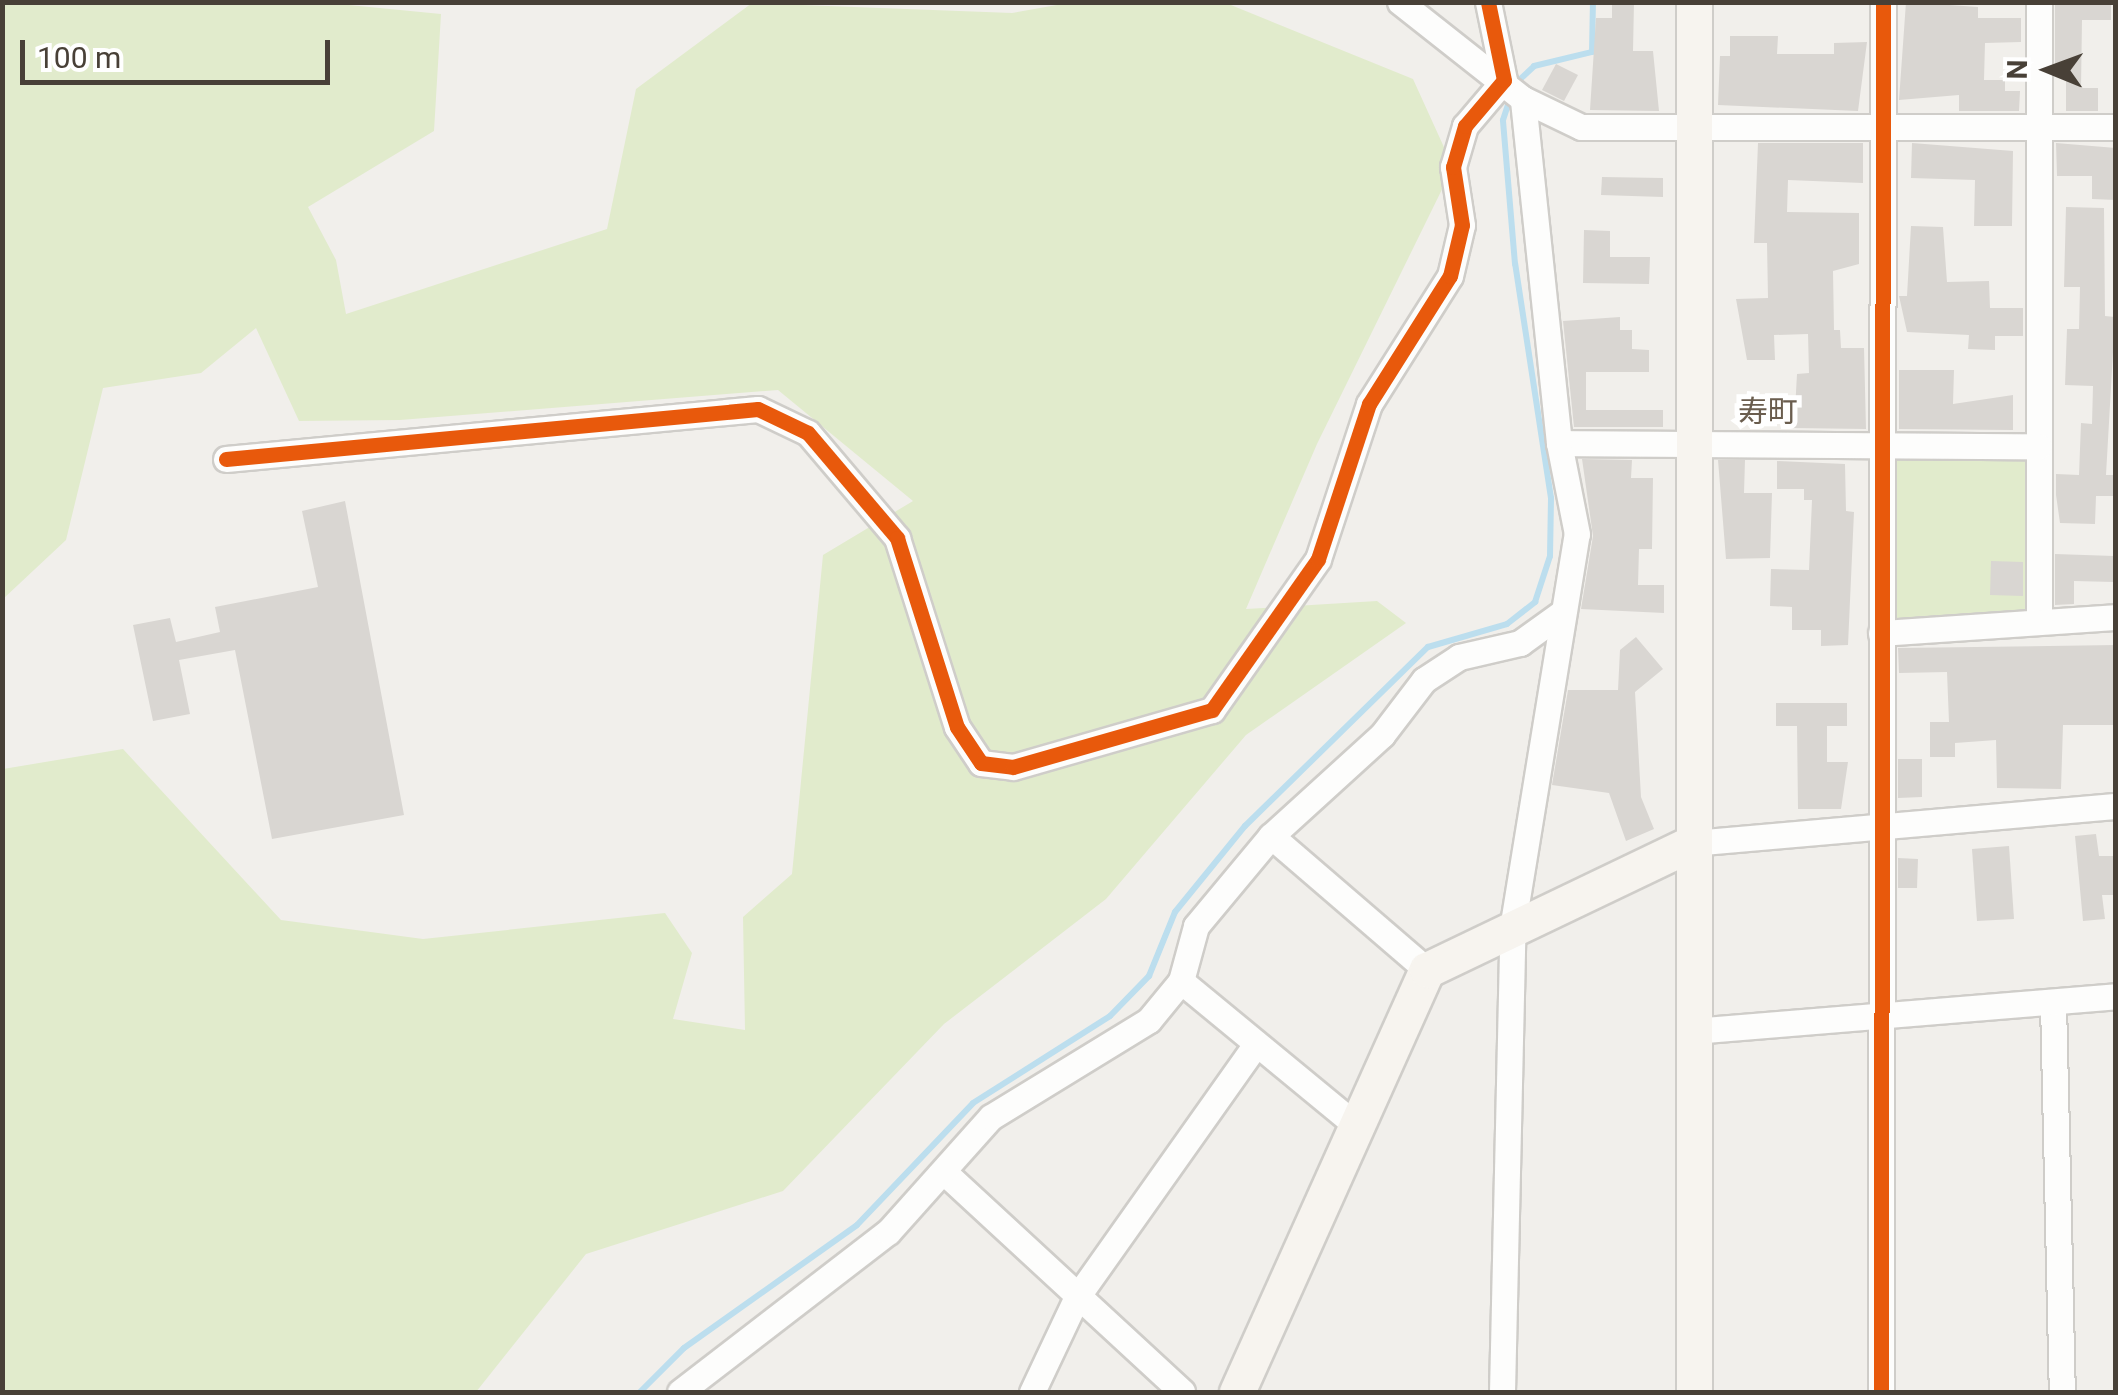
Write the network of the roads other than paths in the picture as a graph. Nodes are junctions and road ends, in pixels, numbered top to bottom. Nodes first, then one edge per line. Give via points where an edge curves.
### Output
1 (1400, 2) edge
2 (1488, 2) edge
3 (1694, 2) edge
4 (1882, 2) edge
5 (2039, 2) edge
6 (1504, 80) junction
7 (1523, 99) junction
8 (1694, 124) junction
9 (1882, 124) junction
10 (2038, 126) junction
11 (2116, 127) edge
12 (1559, 443) junction
13 (1882, 445) junction
14 (1693, 446) junction
15 (2039, 446) junction
16 (226, 459) dead end
17 (1560, 614) junction
18 (2116, 616) edge
19 (2040, 622) junction
20 (1882, 634) junction
21 (2116, 806) edge
22 (1880, 824) junction
23 (1271, 836) junction
24 (1692, 844) junction
25 (1513, 924) junction
26 (1427, 970) junction
27 (1181, 981) junction
28 (2116, 996) edge
29 (2054, 1002) junction
30 (1880, 1014) junction
31 (1693, 1030) junction
32 (1254, 1047) junction
33 (1358, 1127) junction
34 (944, 1172) junction
35 (1076, 1298) junction
36 (684, 1391) edge
37 (1032, 1392) edge
38 (1182, 1392) edge
39 (1237, 1392) edge
40 (1502, 1392) edge
41 (1694, 1392) edge
42 (1881, 1392) edge
43 (2062, 1392) edge

1 - 6 street
2 - 6 street
3 - 8 street
4 - 9 street
5 - 10 street
6 - 7 street
6 - 16 street via 1466,126 1453,167 1462,225 1450,276 1369,404 1318,558 1212,710 1094,746 1013,767 982,763 957,727 897,538 855,480 786,418 758,410
7 - 8 street via 1581,128
7 - 12 street
8 - 9 street
8 - 14 street
9 - 10 street
9 - 13 street
10 - 11 street
10 - 15 street
12 - 14 street
12 - 17 street via 1578,534
13 - 14 street
13 - 15 street
13 - 20 street
14 - 24 street
15 - 19 street
17 - 23 street via 1520,643 1459,657 1424,680 1382,735
17 - 25 street
18 - 19 street
19 - 20 street
20 - 22 street
21 - 22 street
22 - 24 street
22 - 30 street
23 - 26 street
23 - 27 street via 1196,926
24 - 25 street
24 - 31 street
25 - 26 street
25 - 40 street
26 - 33 street
27 - 32 street
27 - 34 street via 1149,1020 991,1117
28 - 29 street
29 - 30 street
29 - 43 street
30 - 31 street
30 - 42 street
31 - 41 street
32 - 33 street
32 - 35 street
33 - 39 street
34 - 35 street
34 - 36 street via 888,1232
35 - 37 street
35 - 38 street

